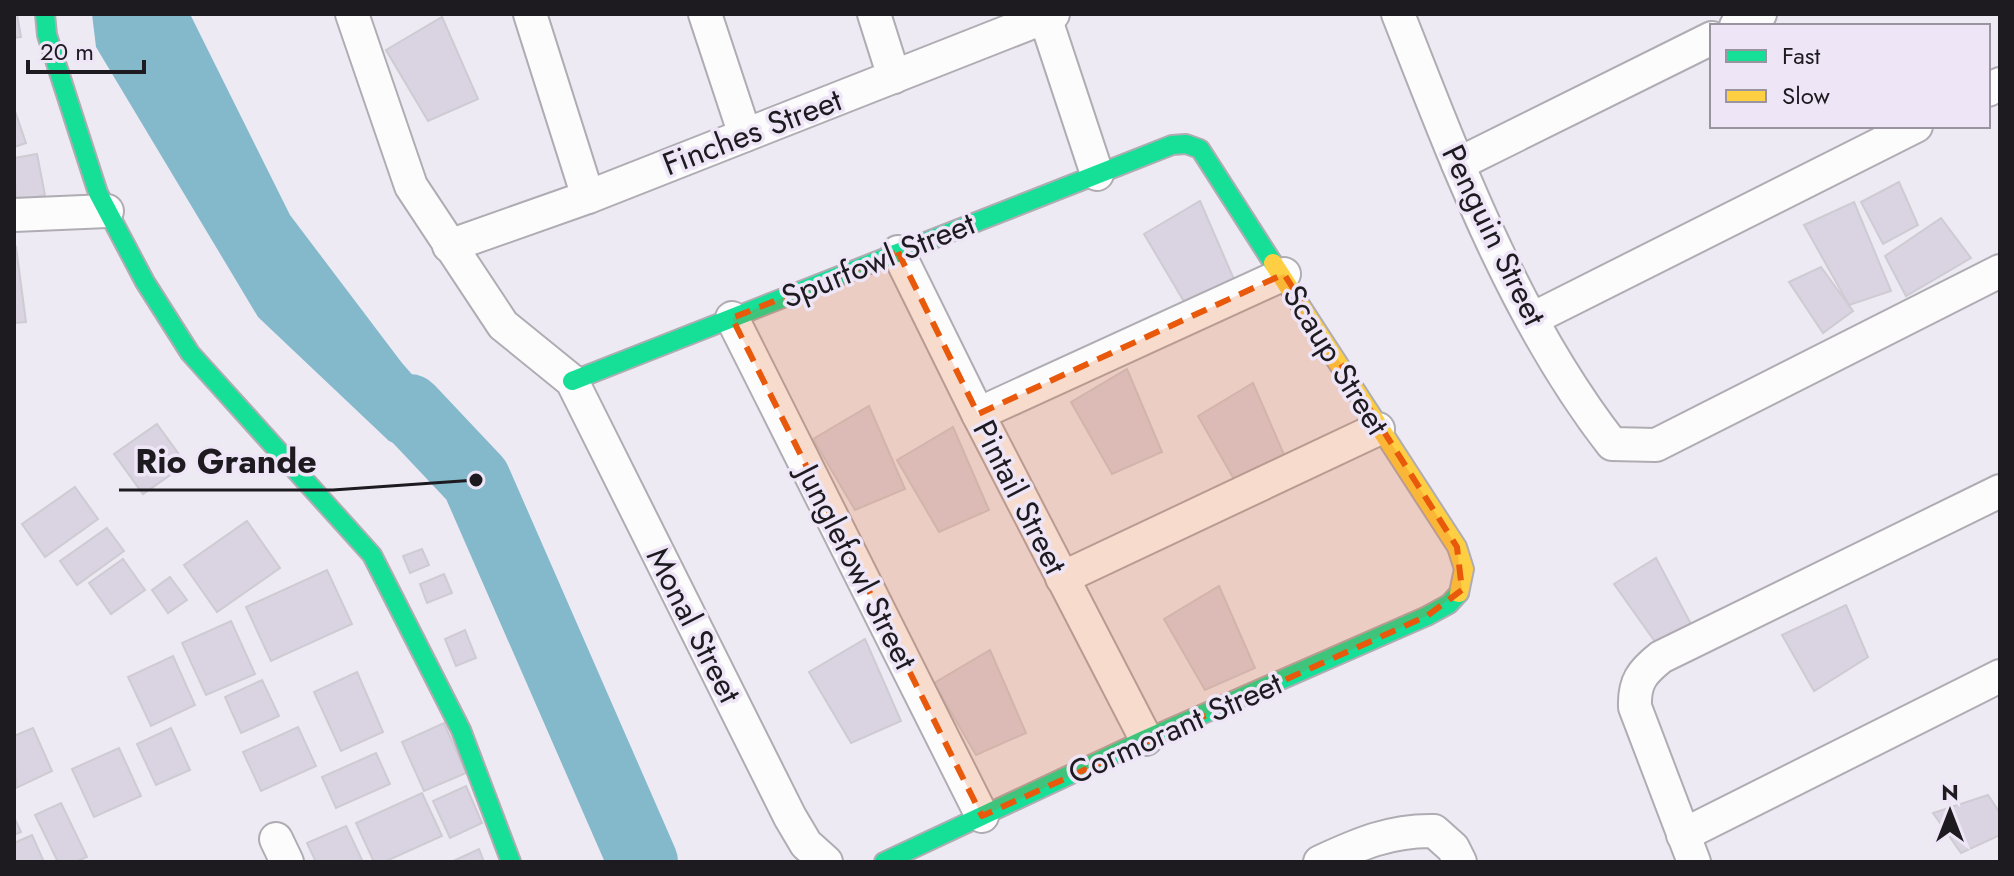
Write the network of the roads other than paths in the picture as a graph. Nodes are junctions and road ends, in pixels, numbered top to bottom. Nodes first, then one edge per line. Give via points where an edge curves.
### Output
1 (45, 14) edge
2 (352, 14) edge
3 (530, 14) edge
4 (705, 14) edge
5 (874, 14) edge
6 (1398, 14) edge
7 (1760, 14) edge
8 (1047, 15) edge
9 (1740, 24) edge
10 (1710, 39) edge
11 (894, 77) junction
12 (1912, 128) edge
13 (745, 135) junction
14 (1186, 144) joint
15 (1458, 164) junction
16 (1097, 174) junction
17 (588, 197) junction
18 (107, 211) junction
19 (14, 215) edge
20 (449, 246) junction
21 (898, 252) junction
22 (2000, 271) edge
23 (1284, 274) junction
24 (732, 318) junction
25 (1532, 319) junction
26 (572, 381) junction
27 (978, 414) junction
28 (1378, 429) junction
29 (2000, 491) edge
30 (1062, 578) junction
31 (1462, 590) joint
32 (2000, 676) edge
33 (1146, 739) junction
34 (982, 816) junction
35 (1689, 848) edge
36 (511, 862) edge
37 (826, 862) edge
38 (884, 862) edge
39 (1320, 862) edge
40 (1460, 862) edge

1 - 18 street via 47,35
2 - 20 street via 411,186
3 - 17 street
4 - 13 street
5 - 11 street
6 - 15 street, Penguin Street
7 - 9 street
8 - 11 street, Finches Street
8 - 16 street
10 - 15 street
11 - 13 street, Finches Street
12 - 25 street
13 - 17 street, Finches Street
14 - 16 street, Spurfowl Street via 1157,148
14 - 23 street, Scaup Street via 1200,149 1212,164
15 - 25 street, Penguin Street
16 - 21 street, Spurfowl Street
17 - 20 street, Finches Street
18 - 19 street
18 - 36 street via 190,353 372,555 461,730
20 - 26 street via 503,325
21 - 24 street, Spurfowl Street
21 - 27 street, Pintail Street
22 - 25 street, Penguin Street via 1656,445 1612,444
23 - 27 street
23 - 28 street, Scaup Street
24 - 26 street, Spurfowl Street
24 - 34 street, Junglefowl Street
26 - 37 street, Monal Street via 790,817 806,844
27 - 30 street, Pintail Street
28 - 30 street
28 - 31 street, Scaup Street via 1457,547 1464,569
29 - 35 street via 1661,657 1644,671 1634,688 1641,726
30 - 33 street, Pintail Street
31 - 33 street, Cormorant Street via 1427,616
32 - 35 street
33 - 34 street, Cormorant Street
34 - 38 street, Cormorant Street
39 - 40 street via 1403,830 1434,831

